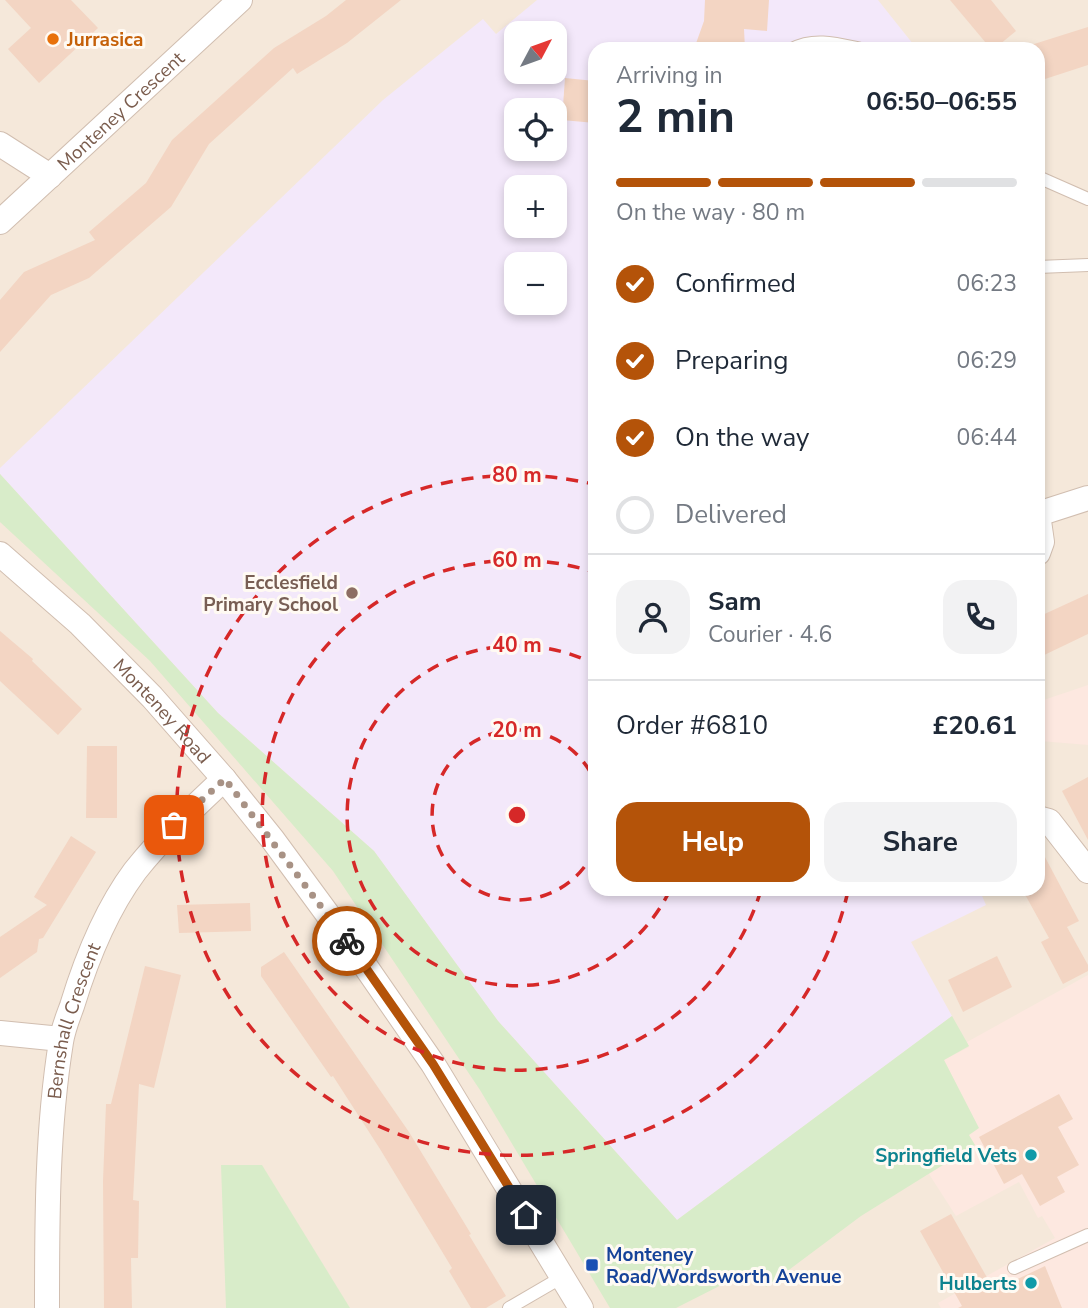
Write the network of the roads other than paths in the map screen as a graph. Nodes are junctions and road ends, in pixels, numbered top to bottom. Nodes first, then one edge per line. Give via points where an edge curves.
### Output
1 (240, 0) edge
2 (0, 144) edge
3 (50, 176) junction
4 (1045, 180) edge
5 (1088, 199) edge
6 (0, 222) edge
7 (1088, 265) edge
8 (1045, 267) edge
9 (1088, 498) edge
10 (1045, 512) edge
11 (0, 554) edge
12 (225, 779) junction
13 (1045, 820) edge
14 (1088, 871) edge
15 (0, 1032) edge
16 (61, 1039) junction
17 (1088, 1236) edge
18 (1014, 1268) dead end
19 (564, 1276) junction
20 (47, 1308) edge
21 (509, 1308) edge
22 (581, 1308) edge

1 - 3 street, Monteney Crescent
2 - 3 street
3 - 6 street, Monteney Crescent
4 - 5 lane
7 - 8 lane
9 - 10 street
11 - 12 street, Monteney Road via 80,624
12 - 16 street, Bernshall Crescent via 174,825 134,873 106,919
12 - 19 street, Monteney Road via 433,1064
13 - 14 street
15 - 16 street
16 - 20 street, Bernshall Crescent via 51,1148
17 - 18 lane
19 - 21 lane
19 - 22 street, Monteney Road

